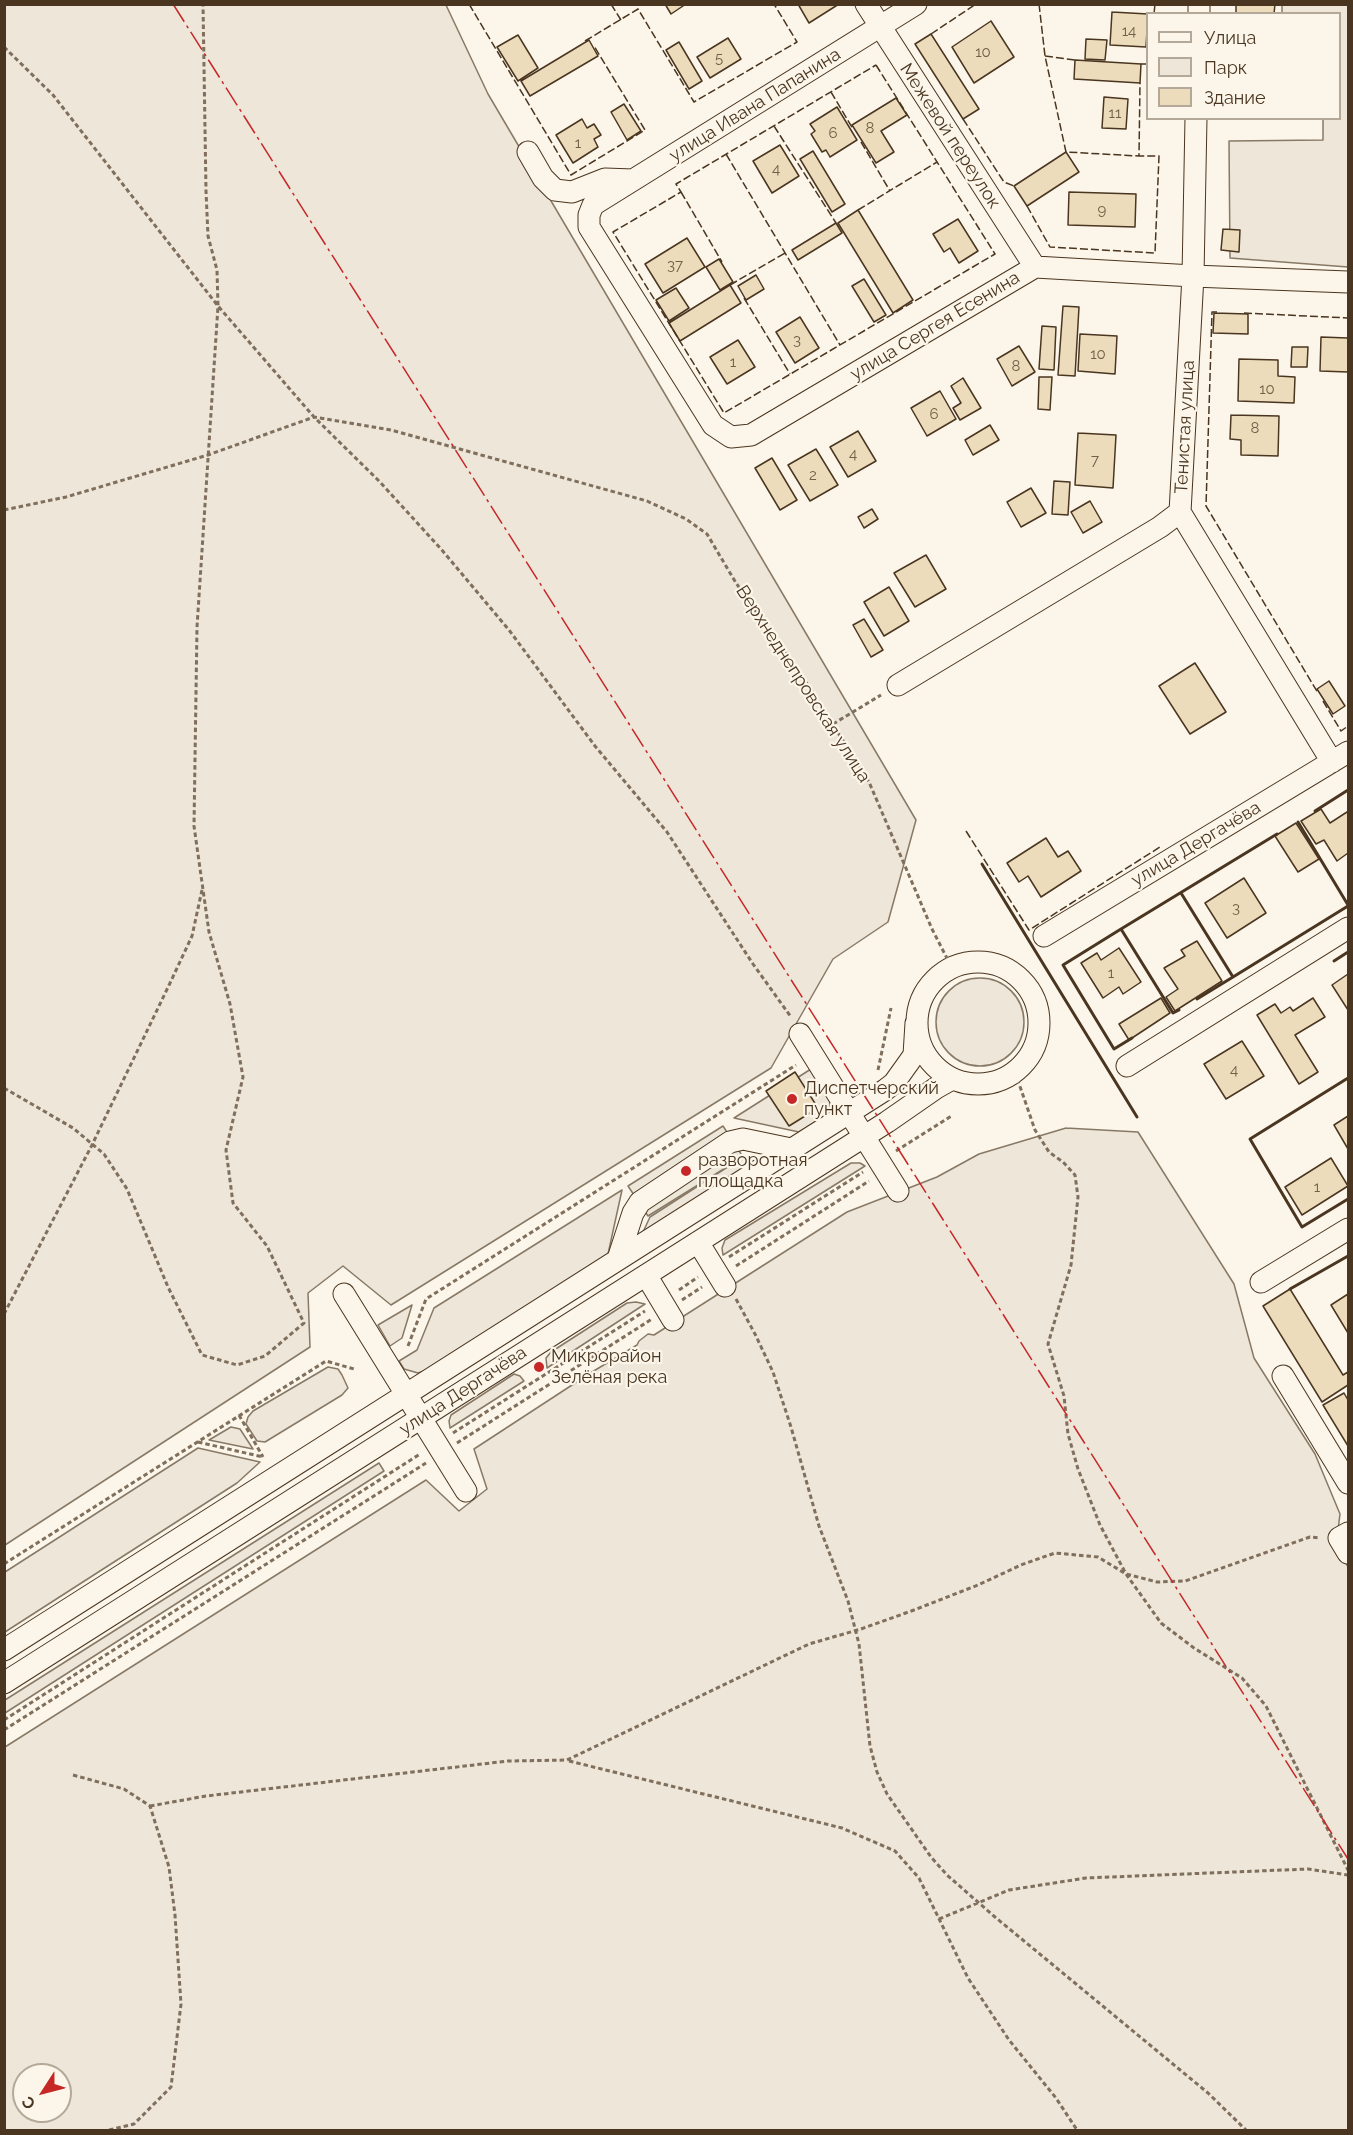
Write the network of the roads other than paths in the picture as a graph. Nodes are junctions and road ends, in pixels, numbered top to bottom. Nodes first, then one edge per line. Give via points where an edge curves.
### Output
1 (866, 4) edge
2 (916, 4) edge
3 (879, 27) junction
4 (1196, 120) edge
5 (528, 152) dead end
6 (633, 180) junction
7 (1035, 267) junction
8 (1193, 276) junction
9 (1348, 282) edge
10 (751, 435) joint
11 (1180, 512) junction
12 (898, 685) road end
13 (1340, 757) edge
14 (1348, 928) edge
15 (1044, 936) dead end
16 (916, 1023) junction
17 (797, 1027) road end
18 (1127, 1066) dead end
19 (952, 1079) junction
20 (849, 1112) junction
21 (864, 1136) junction
22 (790, 1149) junction
23 (898, 1191) dead end
24 (1348, 1229) edge
25 (698, 1242) junction
26 (618, 1259) junction
27 (645, 1275) junction
28 (1261, 1282) dead end
29 (725, 1286) road end
30 (344, 1294) dead end
31 (673, 1320) dead end
32 (1283, 1376) dead end
33 (414, 1407) junction
34 (1348, 1483) edge
35 (466, 1491) dead end
36 (4, 1650) edge
37 (4, 1683) edge

1 - 3 street, Межевой переулок
2 - 3 street, улица Ивана Папанина
3 - 6 street, улица Ивана Папанина
3 - 7 street, Межевой переулок
4 - 8 street, Тенистая улица
5 - 6 street via 555,190 572,192 605,178
6 - 10 street, улица Ивана Папанина via 593,205 589,227 713,425 730,437
7 - 8 street, улица Сергея Есенина
7 - 10 street, улица Сергея Есенина
8 - 9 street, улица Сергея Есенина
8 - 11 street, Тенистая улица
11 - 12 street, Тенистая улица
11 - 13 street
13 - 15 street, улица Дергачёва
14 - 18 street
16 - 19 street via 925,1054
16 - 19 street via 926,990 938,977 952,968 976,962 993,964 1015,976 1032,995 1039,1028 1027,1060 1000,1081 983,1085
16 - 20 street, улица Дергачёва via 914,1055 908,1066 894,1083
17 - 20 street
19 - 21 street, улица Дергачёва
20 - 21 street
20 - 22 street, улица Дергачёва
21 - 23 street
21 - 25 street, улица Дергачёва
22 - 26 street, улица Дергачёва
22 - 26 street via 743,1139 730,1142 640,1202
24 - 28 street
25 - 27 street, улица Дергачёва
25 - 29 street
26 - 33 street, улица Дергачёва
27 - 31 street
27 - 33 street, улица Дергачёва
30 - 33 street
32 - 34 street
33 - 35 street
33 - 36 street, улица Дергачёва
33 - 37 street, улица Дергачёва

